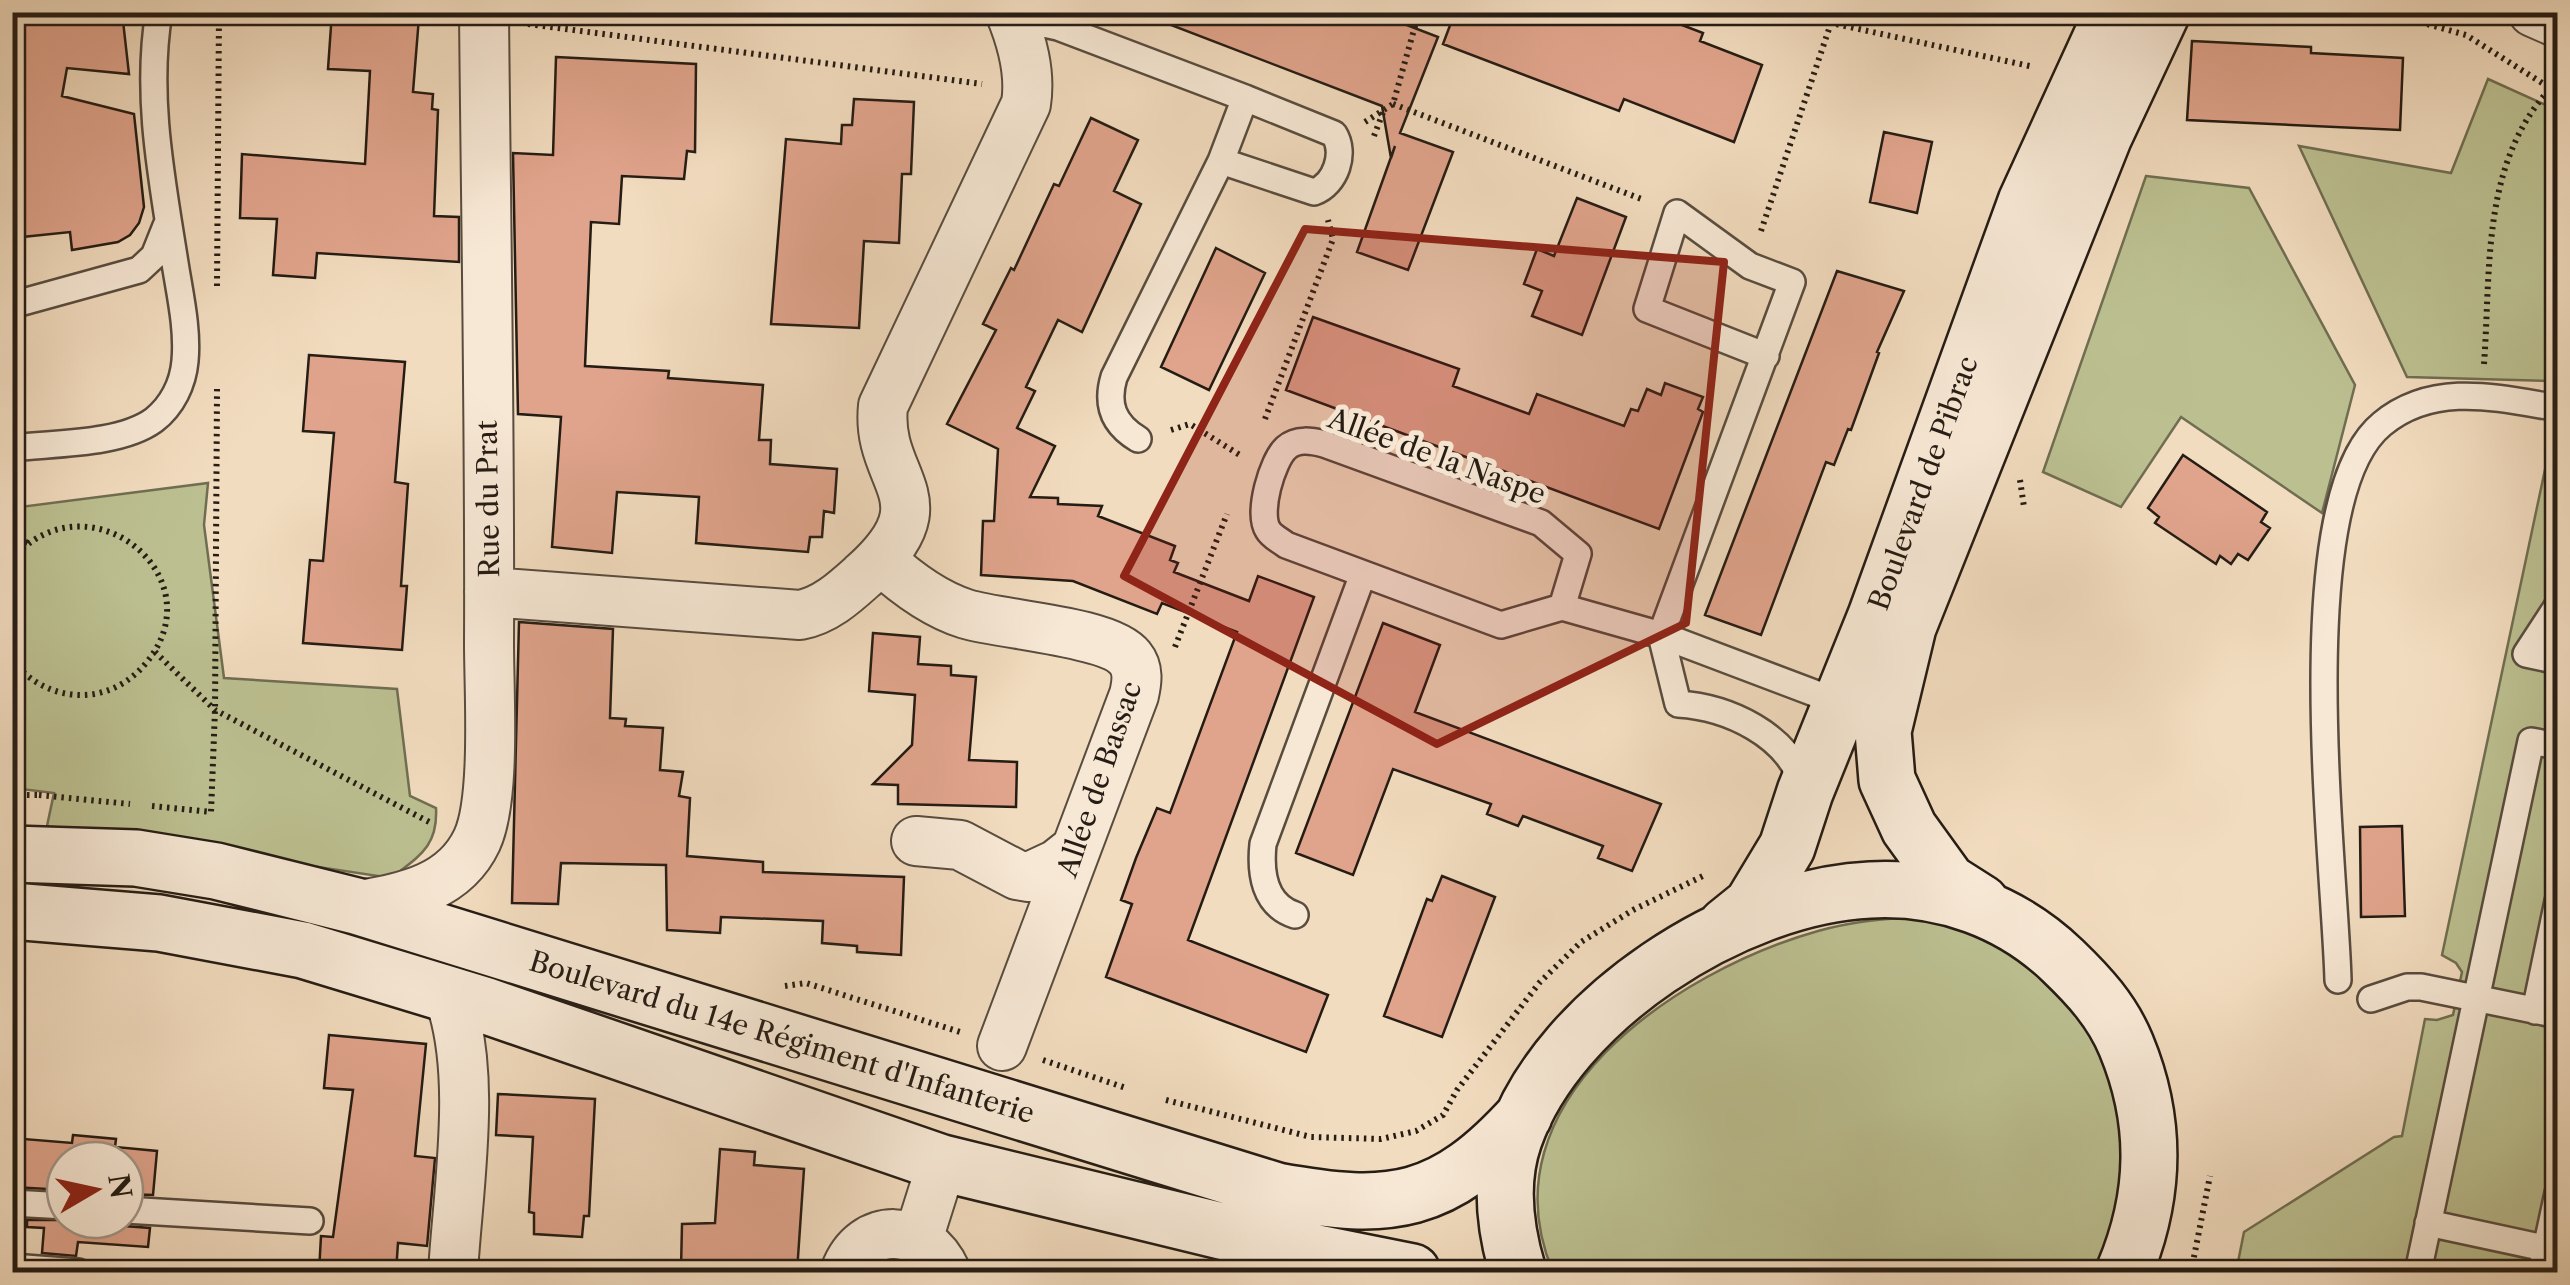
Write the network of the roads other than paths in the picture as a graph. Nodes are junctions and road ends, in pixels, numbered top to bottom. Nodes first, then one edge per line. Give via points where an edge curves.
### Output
1 (160, 12) edge
2 (2113, 12) edge
3 (2162, 12) edge
4 (2533, 12) edge
5 (506, 18) edge
6 (1014, 22) edge
7 (2558, 23) edge
8 (1245, 98) junction
9 (1221, 161) junction
10 (168, 217) junction
11 (12, 305) edge
12 (1766, 356) junction
13 (2558, 408) edge
14 (1138, 439) road end
15 (12, 448) edge
16 (881, 560) junction
17 (1363, 574) junction
18 (489, 592) junction
19 (2558, 605) edge
20 (1562, 607) junction
21 (1661, 634) junction
22 (2558, 660) edge
23 (1862, 716) junction
24 (2558, 746) edge
25 (1805, 792) junction
26 (916, 841) dead end
27 (1076, 849) junction
28 (12, 854) edge
29 (2558, 901) edge
30 (356, 906) junction
31 (12, 912) edge
32 (1996, 913) junction
33 (1295, 916) dead end
34 (1712, 938) junction
35 (2338, 980) dead end
36 (448, 994) junction
37 (2370, 999) dead end
38 (2476, 999) junction
39 (2546, 1013) edge
40 (1002, 1046) road end
41 (1524, 1116) junction
42 (942, 1163) junction
43 (2558, 1193) edge
44 (12, 1203) edge
45 (45, 1205) edge
46 (145, 1211) edge
47 (310, 1221) dead end
48 (2428, 1223) junction
49 (932, 1256) edge
50 (2548, 1257) edge
51 (12, 1267) edge
52 (78, 1272) edge
53 (454, 1272) edge
54 (845, 1272) edge
55 (1412, 1272) edge
56 (1518, 1272) edge
57 (2124, 1272) edge
58 (2418, 1272) edge

1 - 10 lane via 153,85
2 - 23 street, Boulevard de Pibrac via 2026,202 1876,616
3 - 23 street, Boulevard de Pibrac via 2104,136 1908,628
4 - 7 street
5 - 18 street, Rue du Prat
6 - 8 lane via 1065,29
6 - 16 street via 1027,90 1023,112 883,406 884,436 906,506 901,530
8 - 9 lane
8 - 9 lane via 1338,139 1332,178 1314,192
9 - 14 lane via 1110,388 1115,419
10 - 11 lane via 160,247 139,270
10 - 15 lane via 186,336 181,384 171,403 137,430
12 - 12 lane via 1792,282 1750,266 1677,213 1646,309
12 - 21 lane
13 - 35 lane via 2482,395 2434,399 2382,424 2356,455 2342,500 2328,614 2323,729
16 - 18 street via 828,606 800,615
16 - 27 street, Allée de Bassac via 952,609 1085,636 1132,660 1134,695
17 - 20 lane via 1501,625
17 - 20 lane, Allée de la Naspe via 1272,536 1264,520 1270,481 1286,448 1305,440 1324,444 1541,524 1578,554
17 - 33 lane via 1264,844 1262,876 1269,895
18 - 30 street, Rue du Prat via 488,760 476,843 432,887
19 - 22 lane via 2526,654
20 - 21 lane
21 - 23 lane
21 - 25 lane via 1678,704 1758,729 1788,755
23 - 25 street, Boulevard de Pibrac
23 - 32 street, Boulevard de Pibrac via 1908,828 1948,882
24 - 38 lane via 2531,742
25 - 34 street, Boulevard de Pibrac via 1771,876 1752,905
26 - 27 street via 960,844 1029,877
27 - 40 street, Allée de Bassac
28 - 30 street, Boulevard du 14e Régiment d'Infanterie via 136,858
29 - 39 lane
30 - 41 street, Boulevard du 14e Régiment d'Infanterie via 1276,1192 1350,1203 1422,1193 1454,1179
31 - 36 street, Boulevard du 14e Régiment d'Infanterie via 159,924 303,950
32 - 34 street via 1939,894 1867,890 1785,907
32 - 57 street via 2036,937 2091,988 2134,1063 2152,1158 2144,1215
34 - 41 street via 1597,1018 1546,1075
36 - 42 street, Boulevard du 14e Régiment d'Infanterie
36 - 53 street via 462,1044
37 - 38 lane via 2407,987
38 - 39 lane
38 - 48 lane
41 - 56 street via 1507,1170
42 - 49 street
42 - 55 street, Boulevard du 14e Régiment d'Infanterie
43 - 50 lane
44 - 45 lane
46 - 47 lane
48 - 50 lane
48 - 58 lane
49 - 54 street via 892,1234 879,1236 856,1252
51 - 52 lane

